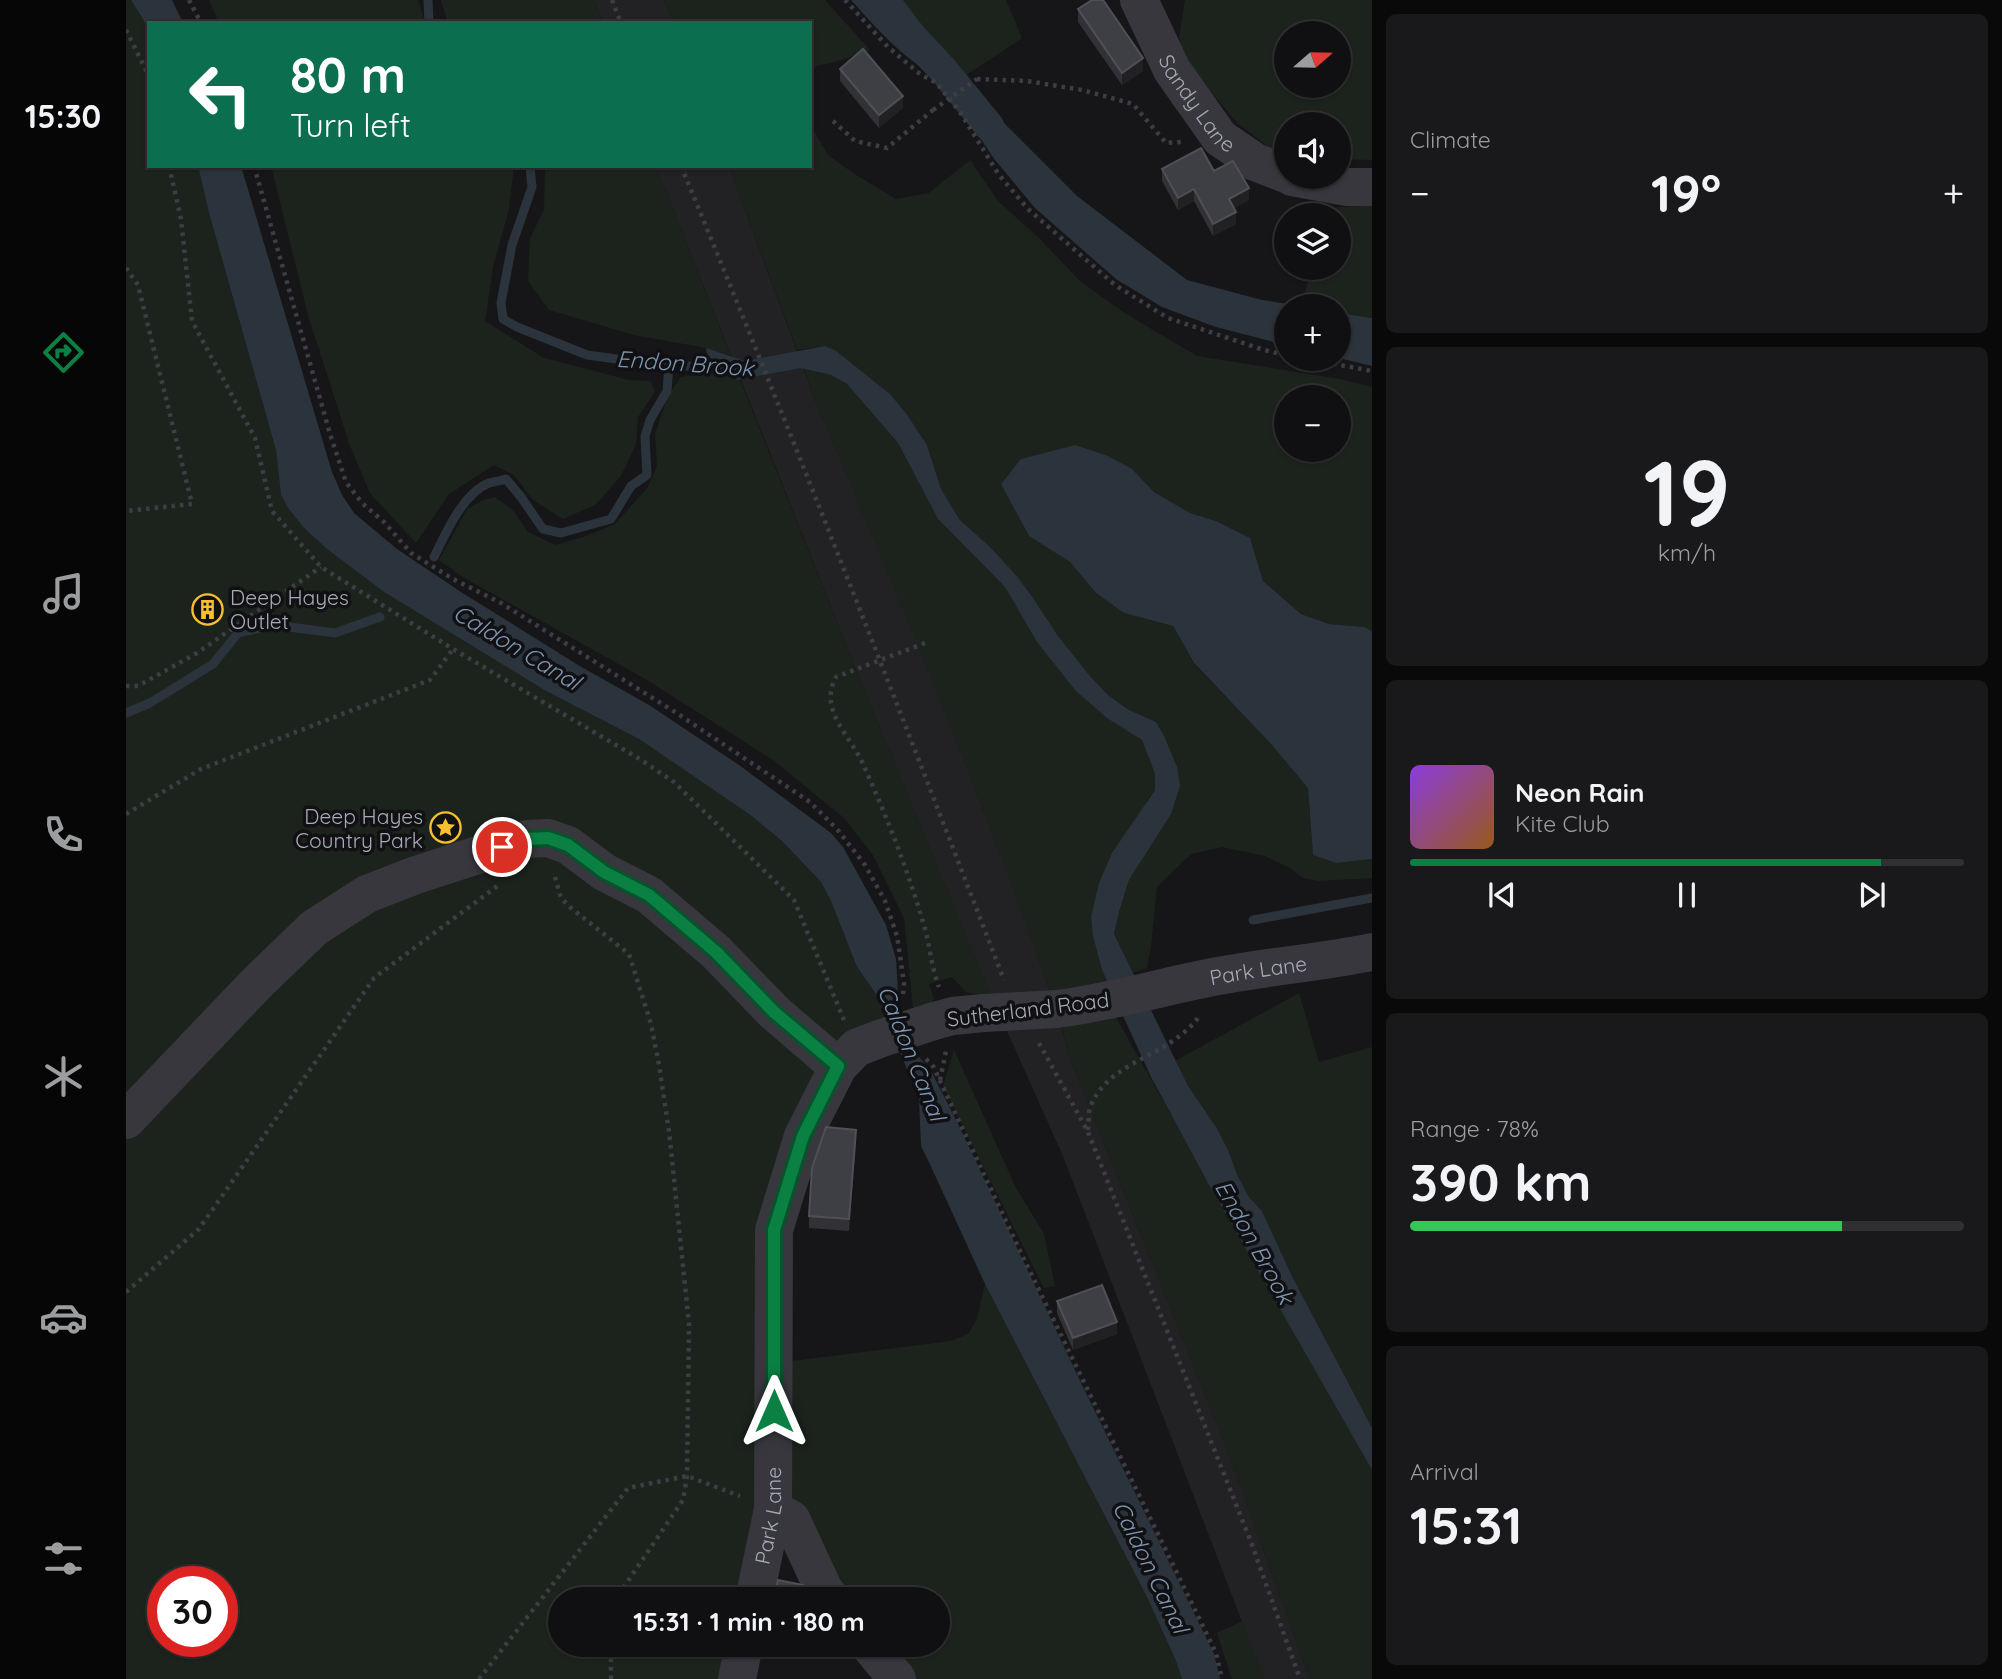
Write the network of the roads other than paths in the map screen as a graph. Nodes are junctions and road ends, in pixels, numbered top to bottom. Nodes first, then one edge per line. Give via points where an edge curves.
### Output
1 (1139, 0) edge
2 (1274, 169) edge
3 (1351, 187) edge
4 (1372, 187) edge
5 (1372, 952) edge
6 (1146, 990) joint
7 (858, 1051) junction
8 (126, 1120) edge
9 (773, 1509) junction
10 (757, 1587) edge
11 (823, 1587) edge
12 (742, 1657) edge
13 (879, 1657) edge
14 (737, 1679) edge
15 (897, 1679) edge

1 - 2 street, Sandy Lane via 1172,70 1220,138
3 - 4 street
5 - 6 street, Park Lane
6 - 7 street, Sutherland Road, bridge via 1095,1004 939,1023
7 - 8 street via 774,1012 716,952 649,895 604,872 568,845 548,838 527,839 367,894 314,928
7 - 9 street, Park Lane via 803,1136 774,1230
9 - 10 street, Park Lane
9 - 11 street via 791,1519
12 - 14 street
13 - 15 street

